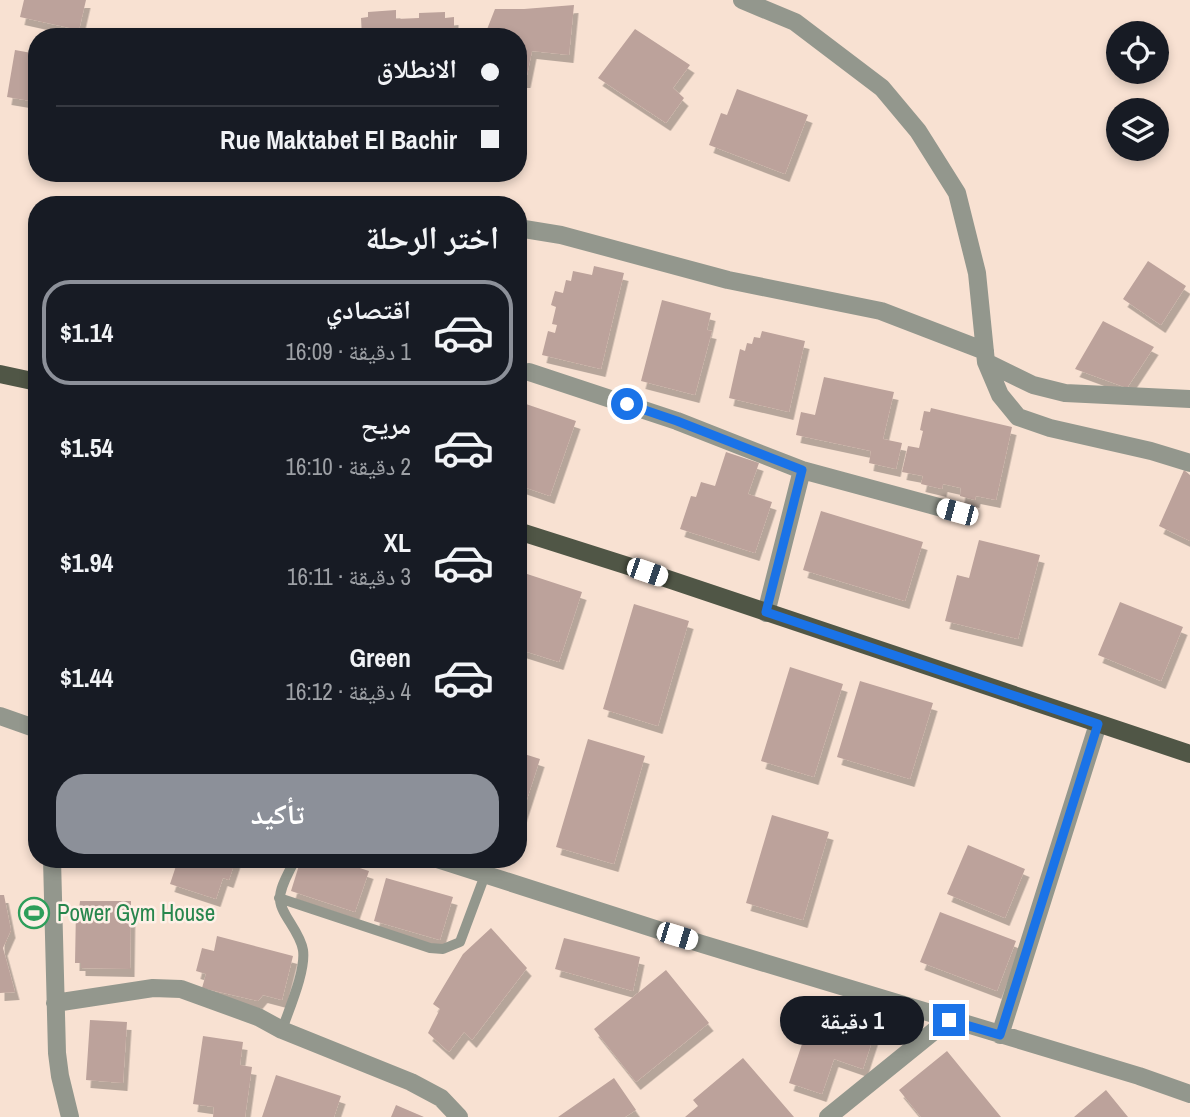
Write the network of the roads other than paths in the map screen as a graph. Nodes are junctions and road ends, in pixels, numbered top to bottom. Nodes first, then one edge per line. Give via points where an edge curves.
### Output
1 (742, 0) edge
2 (527, 229) edge
3 (985, 356) junction
4 (529, 372) dead end
5 (0, 374) edge
6 (28, 380) edge
7 (1190, 399) edge
8 (1190, 463) edge
9 (802, 470) junction
10 (957, 512) dead end
11 (527, 534) edge
12 (766, 612) junction
13 (0, 716) edge
14 (1098, 724) junction
15 (28, 726) edge
16 (1190, 754) edge
17 (52, 868) edge
18 (291, 868) edge
19 (464, 868) edge
20 (485, 875) junction
21 (279, 898) junction
22 (55, 1003) junction
23 (949, 1020) junction
24 (282, 1030) junction
25 (1000, 1035) junction
26 (1190, 1094) edge
27 (70, 1117) edge
28 (459, 1117) edge
29 (828, 1117) edge

1 - 3 street via 795,22 882,88 918,131 957,193 977,273
2 - 3 street via 728,280 881,311
3 - 7 street via 1033,385 1065,393
3 - 8 street via 1000,396 1018,417
4 - 9 street via 677,421
5 - 6 main road
9 - 10 street
9 - 12 street
11 - 12 main road
12 - 14 main road
13 - 15 street
14 - 16 main road
14 - 25 street
17 - 22 street
18 - 21 lane
19 - 20 street
20 - 21 lane via 460,942 443,949
20 - 23 street
21 - 24 lane via 304,953
22 - 24 street via 153,988 181,989
22 - 27 street via 60,1076
23 - 25 street
23 - 29 street
24 - 28 street via 411,1082 441,1098
25 - 26 street

